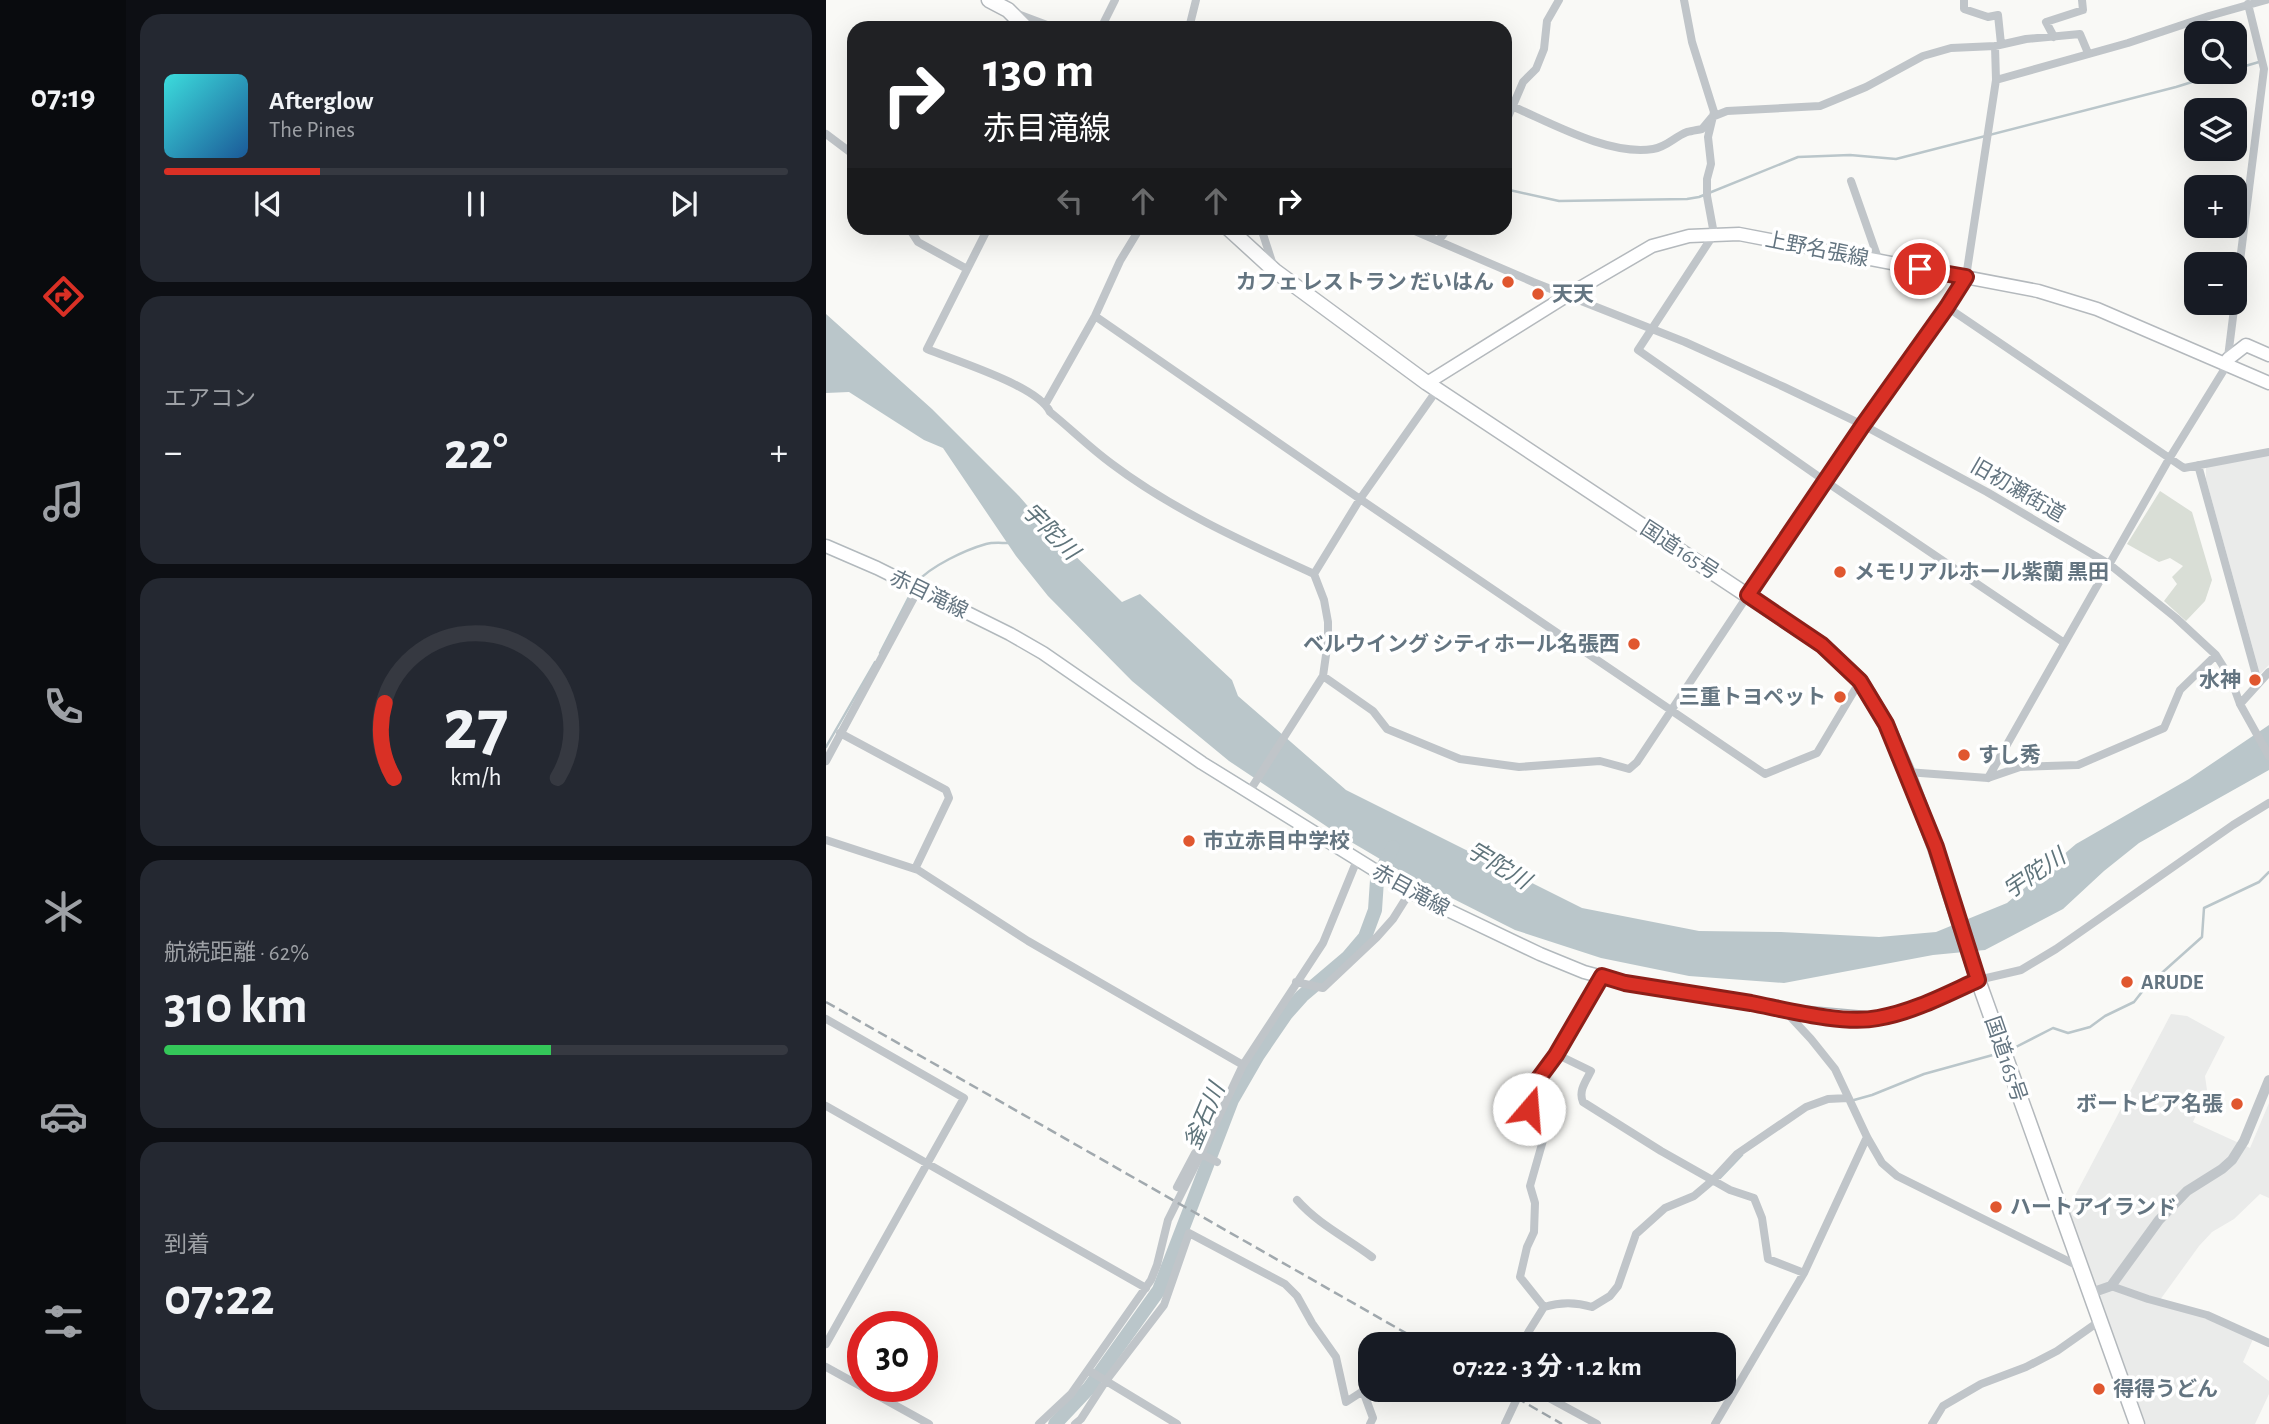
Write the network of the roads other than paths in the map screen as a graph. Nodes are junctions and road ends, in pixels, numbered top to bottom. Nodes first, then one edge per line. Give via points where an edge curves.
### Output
1 (989, 0) edge
2 (1115, 0) edge
3 (1196, 0) edge
4 (1559, 0) edge
5 (1684, 0) edge
6 (1964, 0) edge
7 (2082, 0) edge
8 (2266, 0) edge
9 (2248, 4) junction
10 (1008, 10) junction
11 (1019, 21) edge
12 (1037, 21) edge
13 (1104, 21) edge
14 (1191, 21) edge
15 (2054, 37) junction
16 (1998, 45) junction
17 (2088, 53) junction
18 (1996, 80) junction
19 (1514, 107) junction
20 (1512, 111) edge
21 (1712, 117) junction
22 (826, 134) edge
23 (847, 150) edge
24 (1851, 181) dead end
25 (1714, 234) junction
26 (914, 235) edge
27 (984, 235) edge
28 (1136, 235) edge
29 (1236, 235) edge
30 (1263, 235) edge
31 (1426, 235) edge
32 (1443, 235) edge
33 (1439, 240) junction
34 (1879, 261) junction
35 (967, 269) junction
36 (1275, 271) junction
37 (1966, 277) junction
38 (1568, 295) junction
39 (1947, 307) junction
40 (1096, 316) junction
41 (1651, 328) junction
42 (2269, 355) edge
43 (2228, 362) junction
44 (2269, 383) edge
45 (1432, 386) junction
46 (1046, 403) junction
47 (1863, 425) junction
48 (2269, 452) edge
49 (2169, 459) junction
50 (2198, 465) junction
51 (1825, 481) junction
52 (1360, 499) junction
53 (826, 546) edge
54 (2109, 564) junction
55 (1314, 574) junction
56 (914, 588) junction
57 (1748, 595) junction
58 (2063, 642) junction
59 (2216, 656) junction
60 (2269, 672) edge
61 (1323, 676) junction
62 (1860, 681) junction
63 (2258, 682) junction
64 (2241, 705) junction
65 (1670, 709) junction
66 (840, 733) junction
67 (2269, 756) edge
68 (826, 761) edge
69 (1907, 772) junction
70 (1988, 778) junction
71 (1251, 790) junction
72 (2269, 803) edge
73 (826, 840) edge
74 (1357, 860) junction
75 (915, 869) junction
76 (1410, 892) junction
77 (1976, 975) junction
78 (1602, 976) junction
79 (1296, 982) junction
80 (1785, 1011) junction
81 (826, 1020) edge
82 (1556, 1055) junction
83 (1243, 1065) junction
84 (2269, 1080) edge
85 (1848, 1098) junction
86 (826, 1106) edge
87 (1867, 1137) junction
88 (1202, 1155) junction
89 (1216, 1162) dead end
90 (928, 1165) junction
91 (1713, 1180) junction
92 (1177, 1187) dead end
93 (1297, 1200) dead end
94 (1372, 1257) dead end
95 (2080, 1267) junction
96 (1804, 1273) junction
97 (2111, 1286) junction
98 (1146, 1288) junction
99 (2091, 1293) junction
100 (1544, 1307) junction
101 (2101, 1320) junction
102 (1528, 1332) edge
103 (2269, 1343) edge
104 (826, 1344) edge
105 (826, 1367) edge
106 (1090, 1372) junction
107 (1104, 1381) junction
108 (1517, 1402) edge
109 (1556, 1402) edge
110 (929, 1424) edge
111 (1039, 1424) edge
112 (1075, 1424) edge
113 (1177, 1424) edge
114 (1370, 1424) edge
115 (1505, 1424) edge
116 (1597, 1424) edge
117 (1715, 1424) edge
118 (1932, 1424) edge
119 (2137, 1424) edge

1 - 10 highway
2 - 13 street
3 - 14 street
4 - 19 street via 1547,21 1536,69 1523,82
5 - 21 street
6 - 16 street via 1964,9 1988,17 1998,15
7 - 15 street via 2083,10 2046,22
8 - 9 street
9 - 17 street
9 - 43 street via 2264,69
10 - 11 highway
10 - 12 street
15 - 16 street
15 - 17 street via 2080,34
16 - 18 street
16 - 21 street via 1951,48 1923,56 1866,88 1820,106 1744,109
17 - 18 street
18 - 37 street
19 - 20 street
19 - 21 street via 1600,143 1650,150 1702,129
21 - 25 street via 1707,193
22 - 23 street
24 - 34 street
25 - 34 main road, 上野名張線 via 1739,234
25 - 38 main road, 上野名張線 via 1652,246
25 - 41 street
26 - 35 street
27 - 35 street
28 - 40 street
29 - 36 highway, 国道165号
30 - 36 street
31 - 33 street, 旧初瀬街道
32 - 33 street
33 - 38 street, 旧初瀬街道
34 - 37 main road, 上野名張線
35 - 46 street via 928,349 1021,387
36 - 45 highway, 国道165号
37 - 39 street
37 - 43 main road, 上野名張線 via 2097,309
38 - 41 street, 旧初瀬街道
38 - 45 main road, 上野名張線
39 - 47 street
39 - 49 street
40 - 46 street
40 - 52 street
41 - 47 street, 旧初瀬街道
41 - 51 street via 1638,350
42 - 43 main road via 2246,345
43 - 44 main road, 上野名張線
43 - 49 street
45 - 52 street
45 - 57 highway, 国道165号
46 - 55 street via 1050,412 1148,489
47 - 51 street
47 - 54 street, 旧初瀬街道
48 - 50 street
49 - 50 street via 2184,468
49 - 54 street
50 - 63 street
51 - 57 street
51 - 58 street
52 - 55 street
52 - 65 street
53 - 56 main road, 赤目滝線
54 - 58 street
54 - 59 street, 旧初瀬街道
55 - 61 street via 1328,622
56 - 66 street
56 - 71 main road, 赤目滝線 via 1043,653 1202,763
57 - 62 highway, 国道165号 via 1822,645
57 - 65 street
58 - 70 street
59 - 64 street, 旧初瀬街道
59 - 70 street via 2180,690 2164,728 2078,765 2020,767
60 - 63 street
61 - 65 street via 1373,711 1387,729 1460,759 1519,767 1600,761 1629,769
61 - 71 street
62 - 65 street via 1817,753 1765,774
62 - 69 highway, 国道165号
63 - 64 street
64 - 67 street, 旧初瀬街道
66 - 68 street
66 - 75 street via 946,790 948,799
69 - 70 street
69 - 77 highway, 国道165号
71 - 74 main road, 赤目滝線
72 - 77 street via 2021,970
73 - 75 street
74 - 76 main road, 赤目滝線
74 - 79 street via 1323,943
75 - 83 street via 1028,941
76 - 78 main road, 赤目滝線 via 1540,954
76 - 79 street via 1377,937 1323,988
77 - 80 main road, 赤目滝線 via 1930,1002 1875,1019
77 - 95 highway, 国道165号
78 - 80 main road, 赤目滝線
78 - 82 street
79 - 83 street
80 - 85 street via 1835,1069
81 - 90 street via 964,1098
82 - 91 street via 1591,1070 1580,1096 1583,1102
82 - 100 street via 1531,1089 1529,1099 1529,1109 1544,1137 1530,1186 1534,1231 1520,1269 1520,1277
83 - 88 street
84 - 97 street via 2232,1160 2169,1207
85 - 87 street
85 - 91 street via 1828,1098 1806,1107 1737,1154
86 - 90 street
87 - 95 street via 1896,1176
87 - 96 street
88 - 89 street
88 - 92 street via 1195,1153
88 - 98 street via 1168,1220
90 - 98 street
90 - 104 street
91 - 96 street via 1754,1198 1768,1258
91 - 100 street via 1694,1196 1665,1208 1636,1234 1618,1286 1609,1296 1592,1307
93 - 94 street via 1310,1215
95 - 99 highway, 国道165号
96 - 117 street
97 - 99 street
97 - 103 street via 2207,1315
98 - 106 street
99 - 101 highway, 国道165号
100 - 102 street
101 - 118 street via 2057,1351 1942,1406
101 - 119 highway, 国道165号
105 - 110 street
106 - 107 street
106 - 111 street
107 - 112 street
107 - 113 street
107 - 114 street via 1164,1305 1189,1233 1285,1284 1297,1296 1336,1357 1346,1402 1363,1391 1373,1418
108 - 115 street
109 - 116 street

